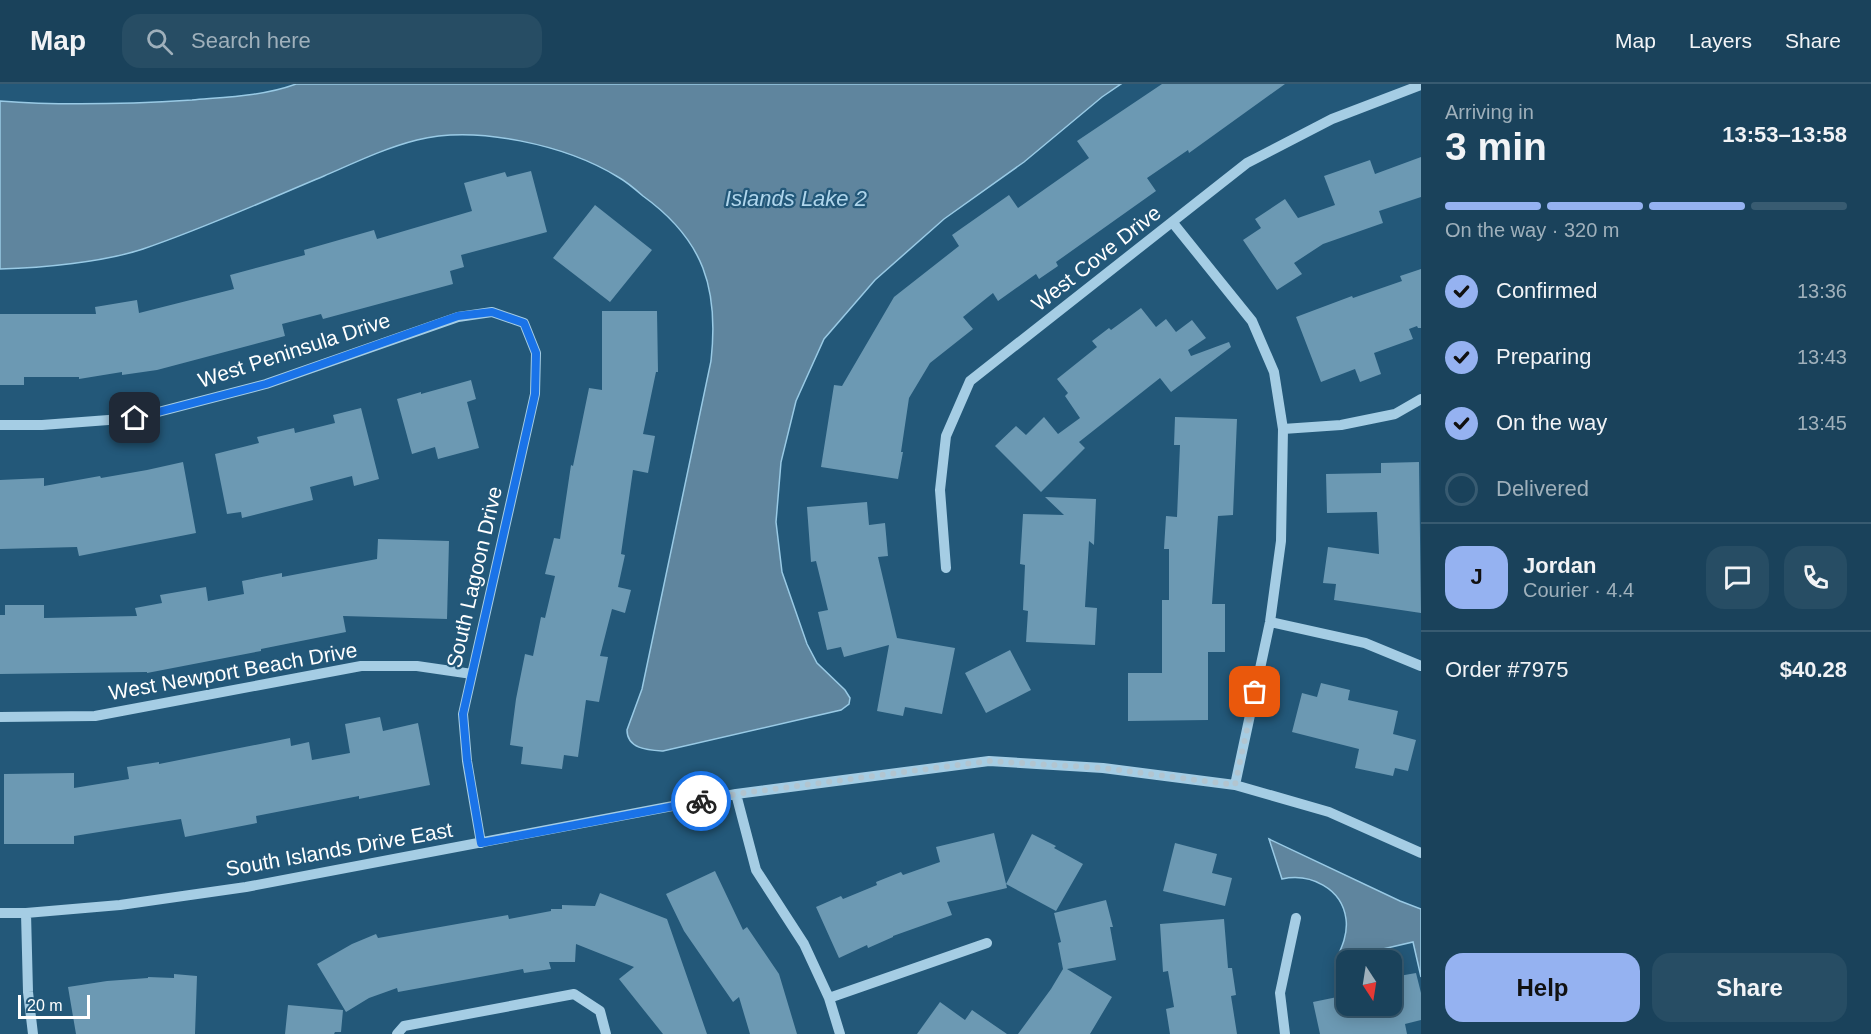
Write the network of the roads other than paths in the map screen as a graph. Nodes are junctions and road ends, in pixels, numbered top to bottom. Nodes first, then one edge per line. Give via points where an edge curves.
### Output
1 (1421, 85) edge
2 (1173, 223) junction
3 (524, 323) joint
4 (1421, 399) edge
5 (0, 425) edge
6 (1283, 429) junction
7 (946, 567) dead end
8 (1270, 622) junction
9 (1421, 666) edge
10 (472, 674) junction
11 (0, 717) edge
12 (1235, 785) junction
13 (736, 794) junction
14 (481, 843) junction
15 (1421, 853) edge
16 (0, 913) edge
17 (26, 913) junction
18 (1296, 918) dead end
19 (987, 943) dead end
20 (829, 998) junction
21 (33, 1034) edge
22 (397, 1034) edge
23 (606, 1034) edge
24 (840, 1034) edge
25 (1285, 1034) edge

1 - 2 street, West Cove Drive via 1332,119 1247,164
2 - 6 street via 1252,321 1274,372
2 - 7 street, West Cove Drive via 970,381 946,436 940,490
3 - 5 street, West Peninsula Drive via 492,312 458,316 266,384 135,418
3 - 10 street, South Lagoon Drive via 536,353 535,394
4 - 6 street via 1395,414 1341,425
6 - 8 street via 1281,540
8 - 9 street via 1365,643
8 - 12 street
10 - 11 street, West Newport Beach Drive via 417,666 361,666 95,716
10 - 14 street, South Lagoon Drive via 463,714
12 - 13 street, South Islands Drive East via 1103,768 988,761
12 - 15 street, South Islands Drive East via 1329,812
13 - 14 street, South Islands Drive East
13 - 20 street via 756,870 804,944
14 - 17 street, South Islands Drive East via 246,887
16 - 17 street, South Islands Drive East
17 - 21 street
18 - 25 street via 1280,993
19 - 20 street
20 - 24 street
22 - 23 street via 404,1026 574,994 600,1011

